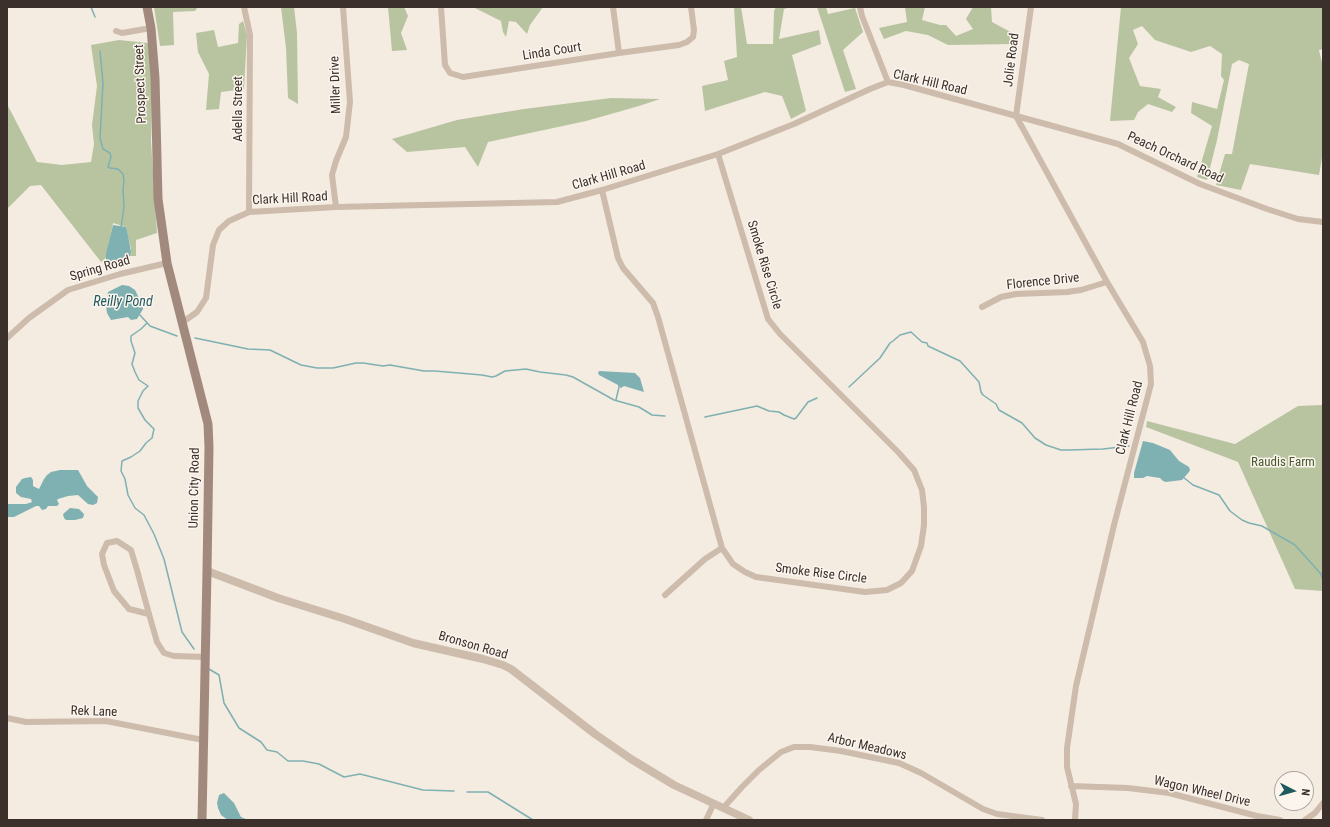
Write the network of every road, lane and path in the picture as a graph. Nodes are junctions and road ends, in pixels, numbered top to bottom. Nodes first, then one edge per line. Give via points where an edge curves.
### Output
1 (147, 7) edge
2 (244, 7) edge
3 (343, 7) edge
4 (441, 7) edge
5 (613, 7) edge
6 (691, 7) edge
7 (860, 7) edge
8 (1030, 7) edge
9 (151, 28) junction
10 (116, 31) dead end
11 (619, 53) junction
12 (888, 82) junction
13 (1016, 116) junction
14 (718, 154) junction
15 (156, 161) joint
16 (602, 190) junction
17 (336, 207) junction
18 (249, 212) junction
19 (1323, 222) edge
20 (167, 263) junction
21 (1107, 282) junction
22 (982, 307) dead end
23 (182, 322) junction
24 (7, 338) edge
25 (722, 548) junction
26 (207, 572) junction
27 (665, 595) dead end
28 (149, 614) junction
29 (205, 657) junction
30 (7, 718) edge
31 (203, 740) junction
32 (1071, 786) junction
33 (714, 803) junction
34 (1323, 804) edge
35 (724, 807) junction
36 (202, 820) edge
37 (706, 820) edge
38 (749, 820) edge
39 (1042, 820) edge
40 (1075, 820) edge
41 (1280, 820) edge
42 (1305, 820) edge

1 - 9 main road, Prospect Street
2 - 18 street, Adella Street via 250,35
3 - 17 street, Miller Drive via 350,102 346,137 332,175
4 - 11 street, Linda Court via 445,65 450,73 463,77
5 - 11 street
6 - 11 street, Linda Court via 694,30 693,37 688,42
7 - 12 street
8 - 13 street, Jolie Road
9 - 10 street via 122,33
9 - 15 main road, Prospect Street via 155,78
12 - 13 street, Clark Hill Road
12 - 14 street, Clark Hill Road via 794,124
13 - 19 street, Peach Orchard Road via 1118,144 1207,187 1280,213
13 - 21 street, Clark Hill Road
14 - 16 street, Clark Hill Road
14 - 25 street, Smoke Rise Circle via 768,319 914,470 922,490 924,507 921,546 912,571 901,583 886,590 865,592 756,576 733,564
15 - 20 main road, Union City Road via 158,199
16 - 17 street, Clark Hill Road via 556,202
16 - 25 street, Smoke Rise Circle via 618,258 623,268 653,304 658,317
17 - 18 street, Clark Hill Road
18 - 23 street, Clark Hill Road via 228,221 219,230 213,245 206,298 197,312
20 - 23 main road, Union City Road
20 - 24 street, Spring Road via 68,290 29,318
21 - 22 street, Florence Drive via 1068,292 1016,294 1001,297
21 - 32 street, Clark Hill Road via 1143,342 1150,366 1151,384 1076,686 1067,748
23 - 26 main road, Union City Road via 208,424
25 - 27 street via 705,559
26 - 29 main road, Union City Road
26 - 33 street, Bronson Road via 414,643 503,665 632,759 674,784
28 - 28 street via 130,550 117,541 107,543 102,554 114,591 129,608
28 - 29 street via 156,642 164,653 174,656
29 - 31 main road, Union City Road
30 - 31 street, Rek Lane via 26,722 106,721
31 - 36 main road, Union City Road
32 - 40 street, Clark Hill Road via 1076,804
32 - 41 street, Wagon Wheel Drive via 1128,788 1169,793
33 - 35 street, Bronson Road
33 - 37 street
34 - 42 street
35 - 38 street, Bronson Road
35 - 39 street, Arbor Meadows via 759,770 781,752 794,747 810,747 899,763 990,812 1014,818

